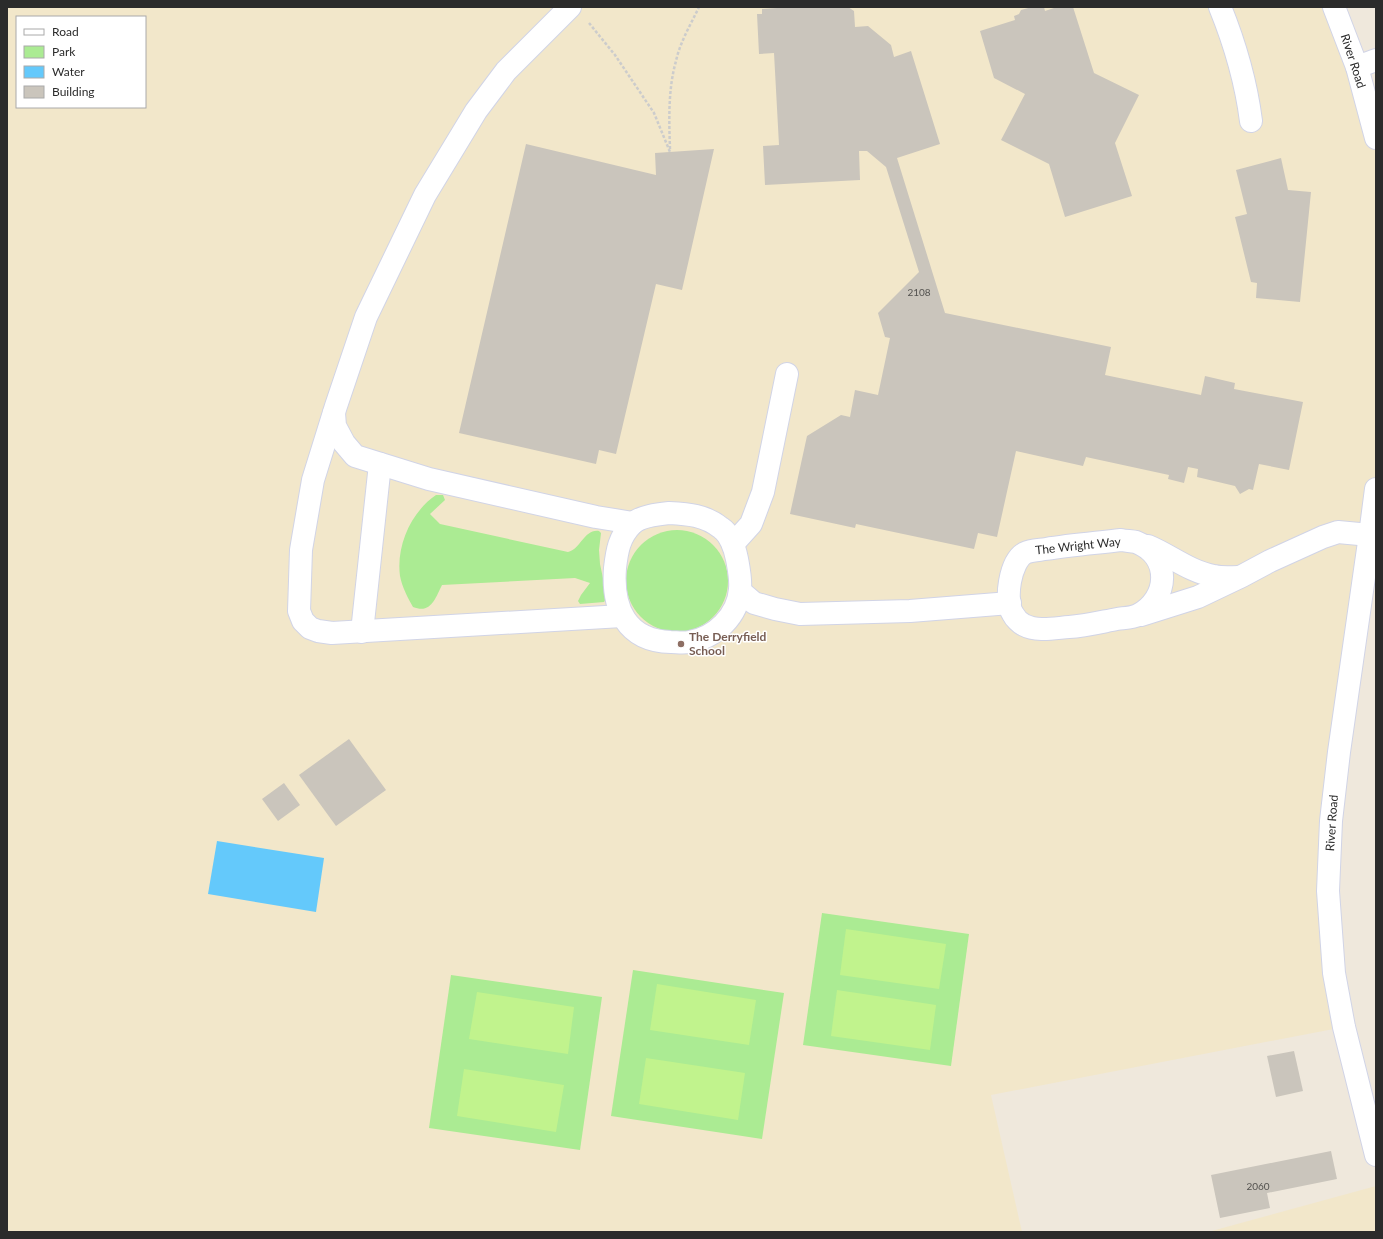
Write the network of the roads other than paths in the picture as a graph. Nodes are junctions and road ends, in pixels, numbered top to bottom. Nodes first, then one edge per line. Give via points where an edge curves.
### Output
1 (1220, 7) edge
2 (1334, 7) edge
3 (577, 12) edge
4 (1367, 64) edge
5 (1251, 121) dead end
6 (1376, 138) edge
7 (787, 374) dead end
8 (334, 413) junction
9 (380, 464) junction
10 (1376, 489) edge
11 (633, 523) junction
12 (1370, 535) junction
13 (1136, 542) junction
14 (733, 544) junction
15 (1242, 576) junction
16 (740, 591) junction
17 (1010, 604) junction
18 (622, 616) junction
19 (1137, 616) junction
20 (362, 632) junction
21 (1376, 1155) edge

1 - 5 street via 1247,91
2 - 4 street, River Road
3 - 8 street via 506,71 476,111 425,195 366,317
4 - 6 street, River Road
7 - 14 street via 763,492 751,524
8 - 9 street via 335,426 355,456
8 - 20 street via 313,480 301,550 299,611 303,621 318,631 332,634
9 - 11 street via 437,480 596,517
9 - 20 street
10 - 12 street, River Road
11 - 14 street via 654,515 689,514 702,517 722,528
11 - 18 street via 624,534 617,550 615,579 617,604
12 - 15 street, The Wright Way via 1338,532
12 - 21 street, River Road via 1339,752 1331,821 1328,891 1335,981
13 - 15 street via 1161,551 1203,573 1222,577
13 - 17 street, The Wright Way via 1121,540 1026,552 1018,559 1012,575 1009,588
13 - 19 street, The Wright Way via 1157,558 1162,575 1160,594
14 - 16 street via 740,576
15 - 19 street, The Wright Way via 1198,597
16 - 17 street via 754,603 800,614 910,611
16 - 18 street via 734,610 721,627 710,636 688,642 663,642 646,637 633,629
17 - 19 street, The Wright Way via 1012,614 1018,620 1035,628 1075,627
18 - 20 street

